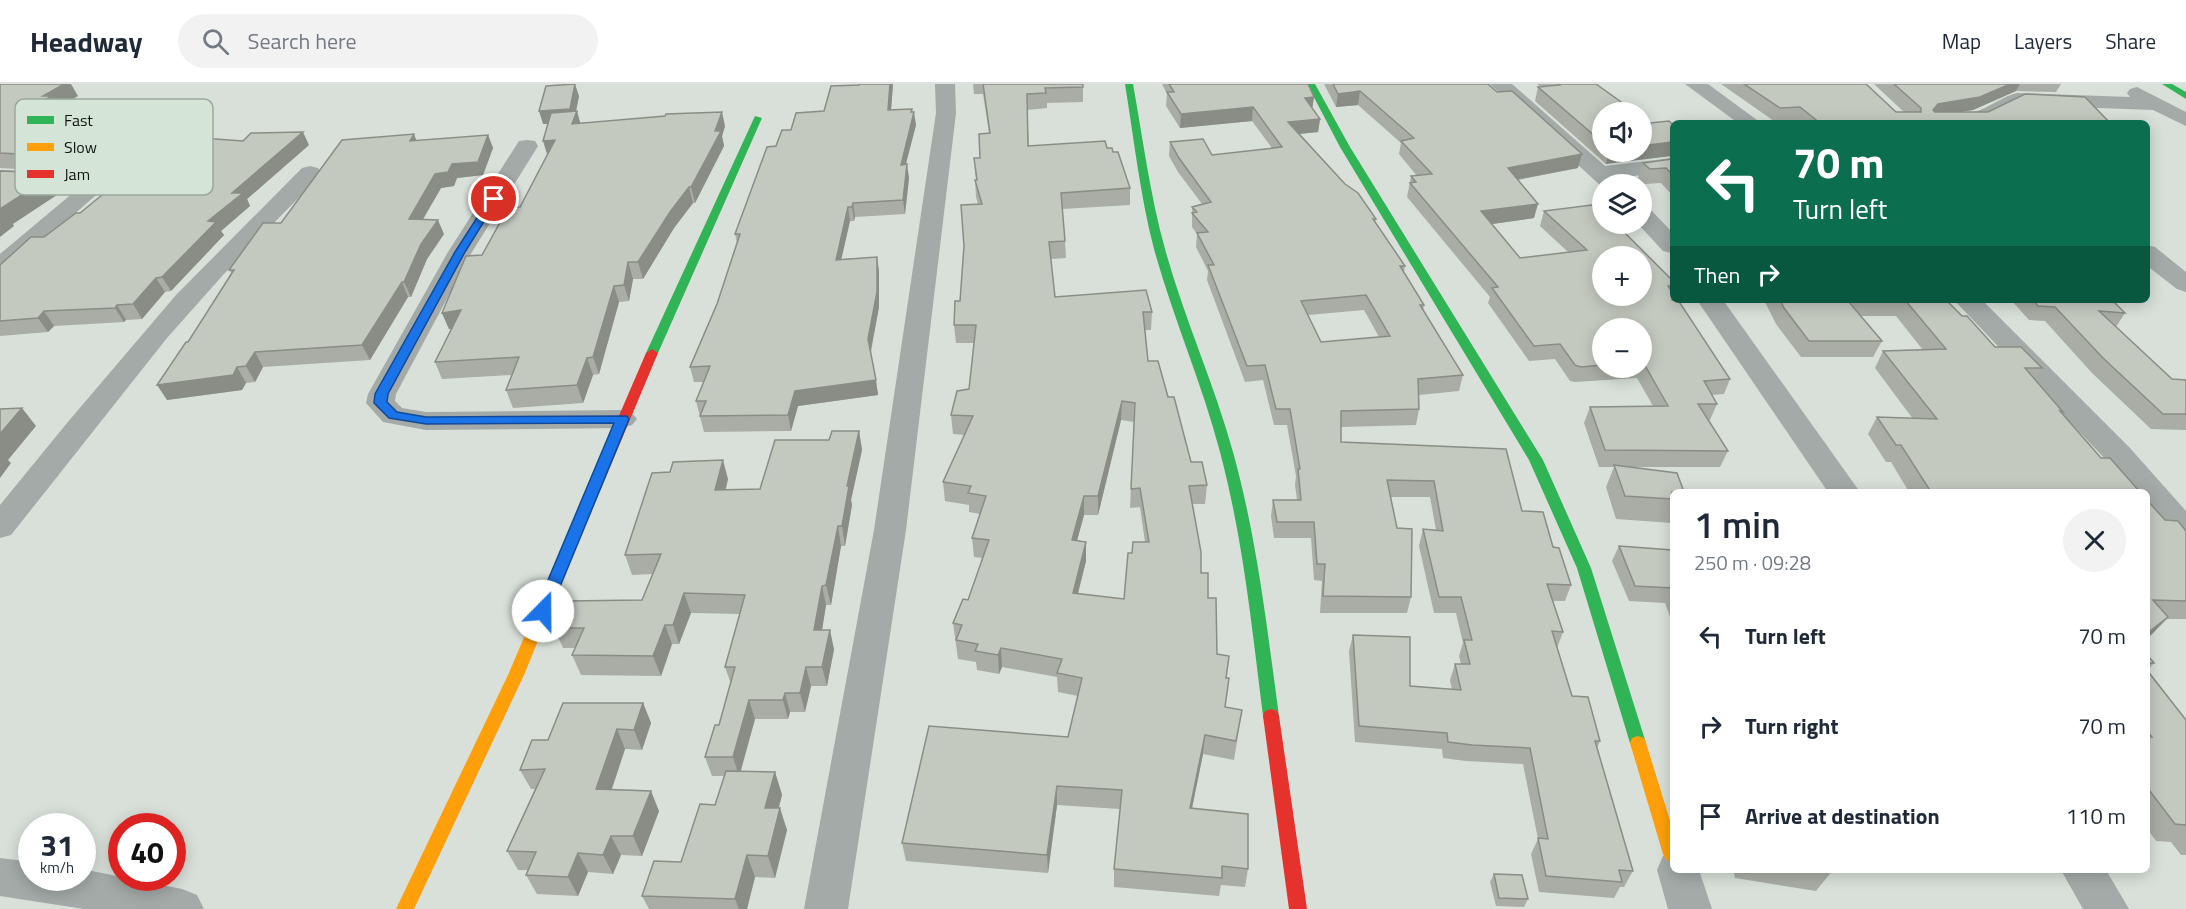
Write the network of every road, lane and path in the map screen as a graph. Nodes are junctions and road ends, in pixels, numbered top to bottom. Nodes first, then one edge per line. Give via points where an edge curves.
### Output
1 (945, 84) edge
2 (1129, 84) edge
3 (1311, 84) edge
4 (1500, 84) edge
5 (1695, 84) edge
6 (2123, 84) edge
7 (2166, 84) edge
8 (2186, 96) edge
9 (2154, 104) junction
10 (758, 118) dead end
11 (1747, 120) edge
12 (1985, 120) edge
13 (2186, 120) edge
14 (527, 146) dead end
15 (1670, 165) edge
16 (310, 173) dead end
17 (1600, 174) edge
18 (1630, 174) edge
19 (0, 177) edge
20 (15, 177) edge
21 (85, 195) edge
22 (1652, 225) edge
23 (1670, 244) edge
24 (2150, 255) edge
25 (0, 266) edge
26 (2186, 284) edge
27 (1712, 303) edge
28 (1969, 303) edge
29 (622, 419) junction
30 (1842, 489) edge
31 (2148, 489) edge
32 (2150, 491) edge
33 (0, 527) edge
34 (2186, 532) edge
35 (1670, 848) edge
36 (1679, 873) edge
37 (2084, 873) edge
38 (0, 877) edge
39 (51, 897) edge
40 (182, 909) edge
41 (405, 909) edge
42 (826, 909) edge
43 (1298, 909) edge
44 (1690, 909) edge
45 (2107, 909) edge

1 - 42 street via 946,112 890,530
2 - 43 street via 1156,236 1202,371 1235,488 1255,587
3 - 35 street via 1345,147 1536,460 1584,568
4 - 17 street
5 - 11 street
6 - 9 street
7 - 8 street
9 - 12 street via 2018,99 2007,102
9 - 13 street
10 - 29 street
14 - 29 street via 460,252 380,403 393,416 416,420
15 - 18 street
16 - 33 street via 166,324
19 - 20 street
21 - 25 street
22 - 23 street
24 - 26 street
27 - 30 street
28 - 31 street
29 - 41 street via 516,675
32 - 34 street
36 - 44 street
37 - 45 street
38 - 39 street
39 - 40 street

